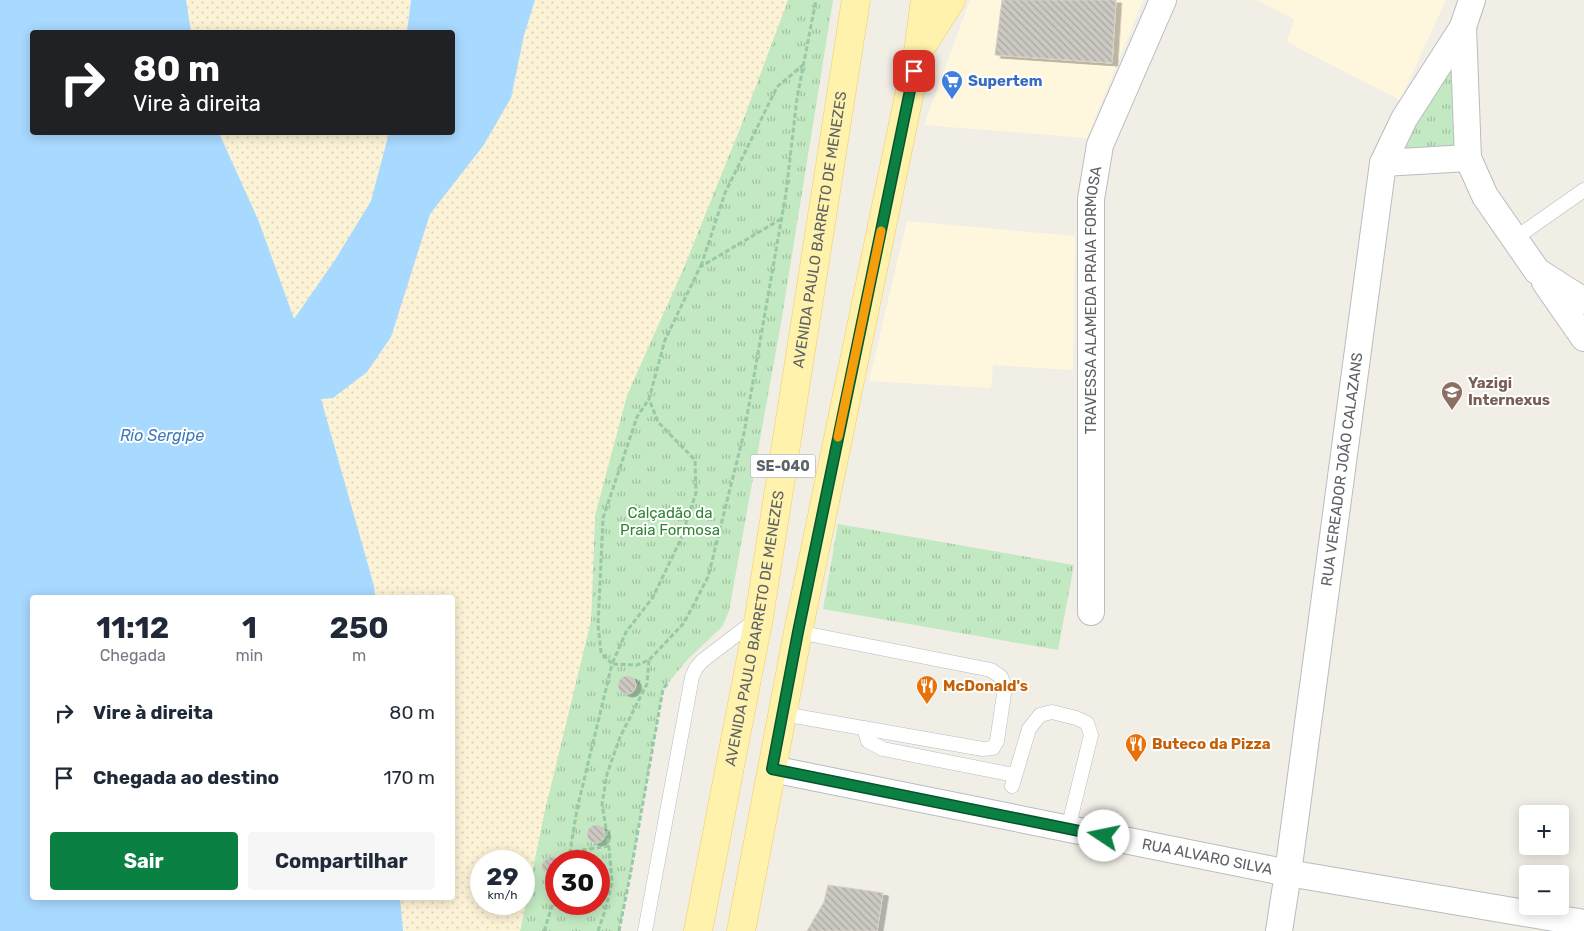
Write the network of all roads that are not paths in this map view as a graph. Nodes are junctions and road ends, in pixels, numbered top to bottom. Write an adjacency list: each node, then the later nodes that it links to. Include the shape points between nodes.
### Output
1 (856, 0): 16 (main road, AVENIDA PAULO BARRETO DE MENEZES / SE-040)
2 (926, 0): 7 (main road, SE-040)
3 (951, 0): 7 (main road)
4 (1163, 0): 15 (street, TRAVESSA ALAMEDA PRAIA FORMOSA, via 1100,145 1091,199)
5 (1472, 0): 6 (street, RUA VEREADOR JOÃO CALAZANS)
6 (1463, 27): 8 (street, RUA VEREADOR JOÃO CALAZANS); 9 (street, RUA VEREADOR JOÃO CALAZANS, via 1404,119)
7 (918, 52): 17 (main road, SE-040)
8 (1468, 158): 9 (street); 11 (street, RUA VEREADOR JOÃO CALAZANS, via 1485,196)
9 (1383, 163): 22 (street, RUA VEREADOR JOÃO CALAZANS)
10 (1584, 190): 11 (lane)
11 (1514, 239): 12 (street, RUA VEREADOR JOÃO CALAZANS)
12 (1537, 271): 13 (street, RUA VEREADOR JOÃO CALAZANS); 14 (street)
13 (1584, 301)
14 (1584, 338)
15 (1091, 612)
16 (759, 617): 24 (lane, via 702,661 692,677); 25 (main road, AVENIDA PAULO BARRETO DE MENEZES / SE-040)
17 (798, 632): 18 (main road, SE-040); 19 (lane, via 991,670 1001,677 1005,687 997,741 992,748)
18 (783, 714): 19 (lane); 20 (main road, SE-040)
19 (864, 728): 21 (lane, via 868,741 883,749 1013,781 1029,729 1040,715 1052,712 1076,718 1088,724 1090,734)
20 (772, 769): 21 (street, RUA ALVARO SILVA); 26 (main road, SE-040)
21 (1068, 829): 22 (street, RUA ALVARO SILVA)
22 (1288, 873): 23 (street, RUA ALVARO SILVA); 27 (street, RUA VEREADOR JOÃO CALAZANS)
23 (1584, 923)
24 (645, 931)
25 (698, 931)
26 (740, 931)
27 (1279, 931)

